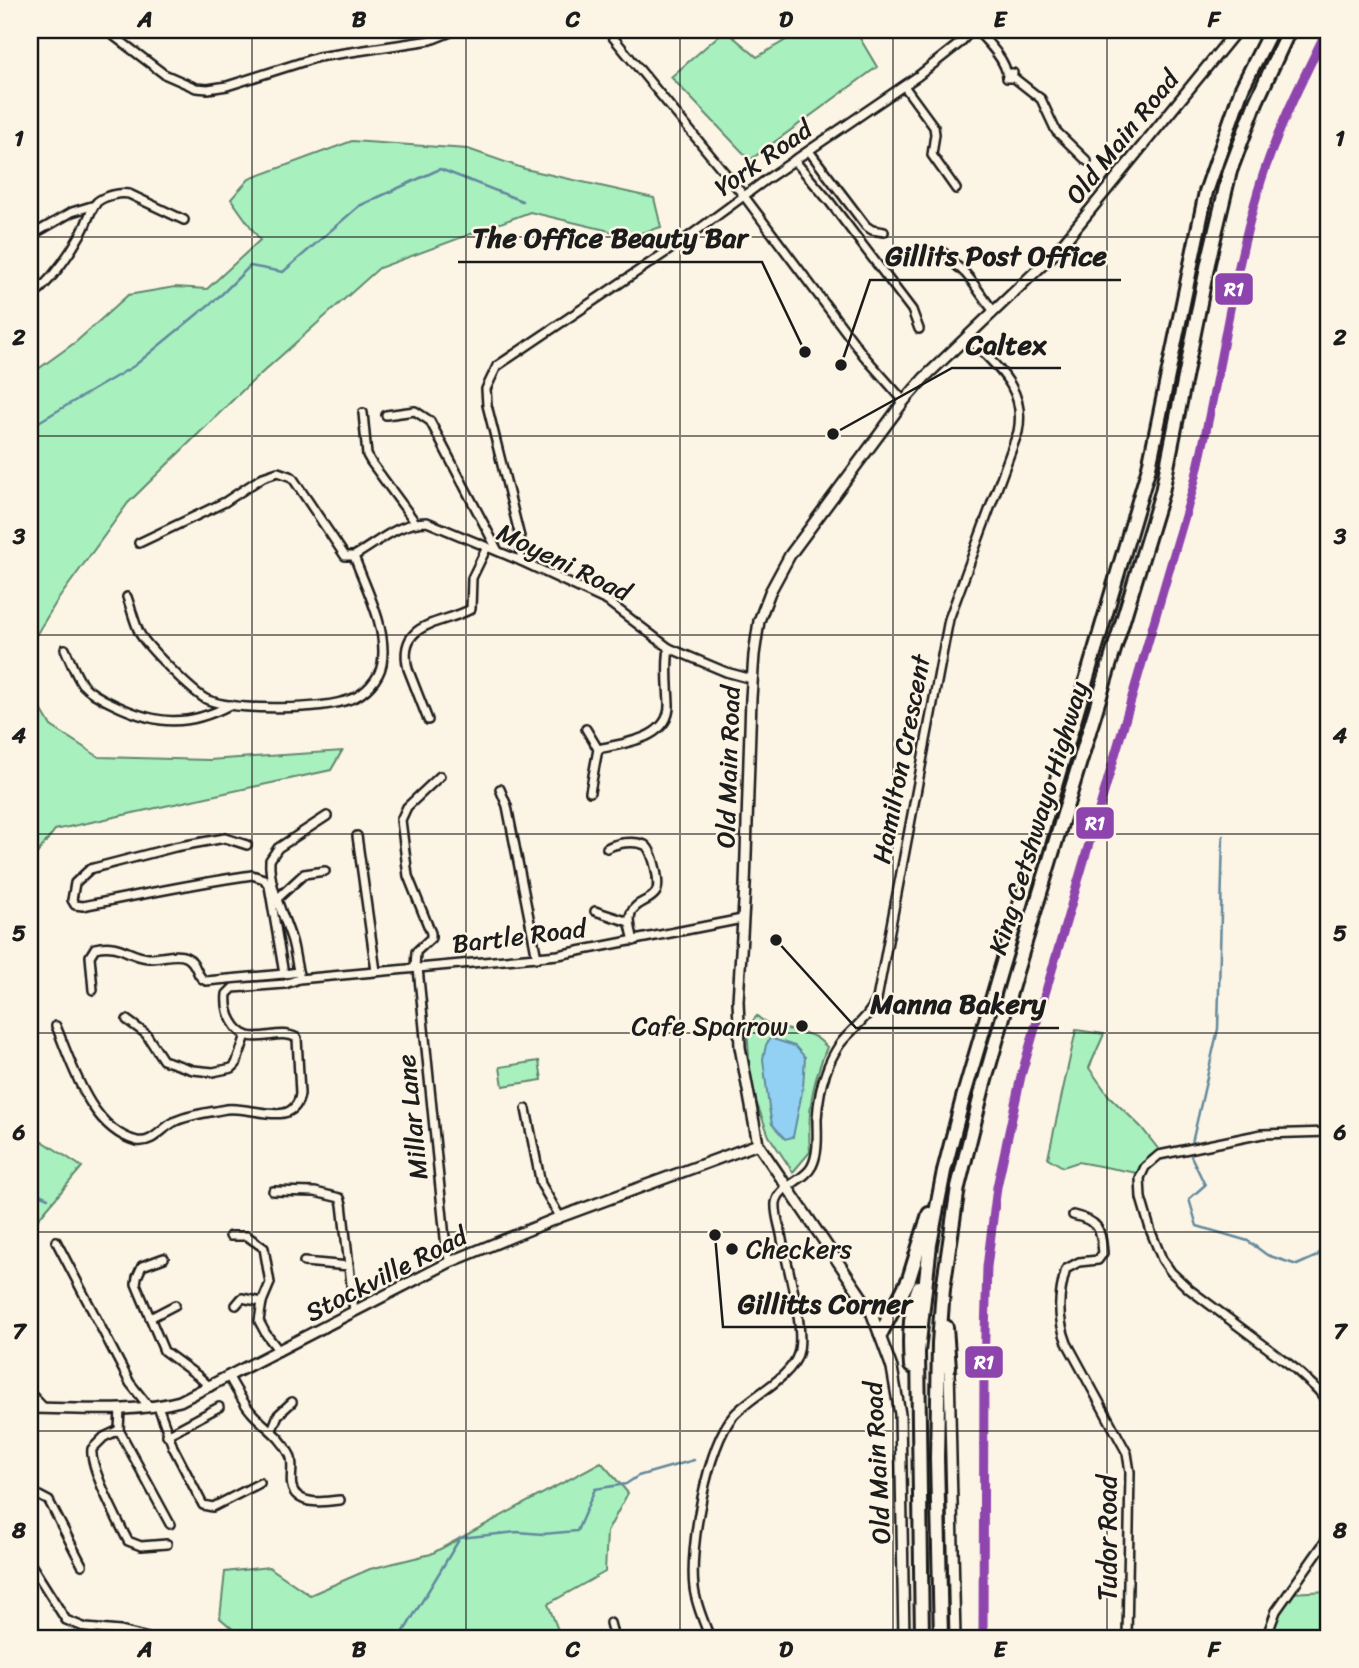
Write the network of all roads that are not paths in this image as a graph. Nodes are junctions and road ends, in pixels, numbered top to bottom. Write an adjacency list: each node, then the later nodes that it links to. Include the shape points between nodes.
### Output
1 (106, 30): 2 (street, via 164,74 208,89 318,57 431,40)
2 (456, 30)
3 (607, 30): 13 (street)
4 (974, 30): 8 (street, York Road); 11 (street, via 1010,75 1041,99 1056,131)
5 (1237, 30): 20 (street, Old Main Road, via 1056,251)
6 (1268, 30): 65 (highway, King Cetshwayo Highway, via 1229,121 1206,192 1149,467)
7 (1291, 30): 76 (highway, King Cetshwayo Highway, via 1252,113 1225,188 1162,492 983,1087 958,1187)
8 (904, 86): 9 (street, York Road); 12 (street, via 933,124 933,158)
9 (809, 151): 10 (street, York Road); 16 (street, via 866,226)
10 (794, 160): 13 (street, York Road); 21 (street, via 912,310)
11 (1087, 161)
12 (956, 188)
13 (744, 196): 23 (street, via 864,356); 31 (street, York Road, via 495,369 486,389 486,405 520,537)
14 (95, 205): 15 (street, via 129,194); 17 (street, via 72,212); 19 (street, via 79,236)
15 (184, 220)
16 (884, 232)
17 (30, 236)
18 (944, 253): 20 (street, via 967,274)
19 (30, 298)
20 (994, 311): 22 (street, Old Main Road)
21 (919, 329)
22 (967, 336): 23 (street, Old Main Road); 66 (street, Hamilton Crescent, via 1014,389 1020,425 949,619 877,999 832,1057 821,1088 812,1167)
23 (904, 401): 35 (street, Old Main Road, via 778,574 759,621)
24 (363, 413): 26 (street, via 371,462)
25 (386, 415): 29 (street, via 415,411 430,421)
26 (415, 522): 28 (street, Moyeni Road, via 427,522); 30 (street)
27 (139, 543): 30 (street, via 278,472 292,477 344,555)
28 (487, 547): 29 (street, Moyeni Road); 37 (street, via 472,578 471,608 421,627 407,646 406,662)
29 (498, 551): 31 (street, Moyeni Road)
30 (354, 556): 36 (street, via 382,640 382,665 373,682 345,701 266,708)
31 (521, 561): 33 (street, Moyeni Road, via 607,601)
32 (127, 597): 36 (street, via 146,643 198,694)
33 (669, 648): 35 (street, Moyeni Road); 39 (street, via 665,722 639,738)
34 (65, 649): 36 (street, via 84,686 150,719 201,719)
35 (752, 679): 50 (street, Old Main Road)
36 (232, 704)
37 (428, 720)
38 (586, 729): 39 (street)
39 (598, 749): 42 (street)
40 (440, 776): 54 (street, via 407,807 401,820 408,876 431,933 415,954)
41 (500, 789): 53 (street)
42 (590, 792)
43 (327, 816): 48 (street, via 274,852 270,865)
44 (357, 836): 55 (street)
45 (247, 845): 56 (street, via 225,838 90,869 75,883 72,900 83,906 194,883 260,877 269,886)
46 (607, 848): 51 (street, via 642,844 653,859 657,891 636,906)
47 (325, 871): 48 (street, via 304,874)
48 (278, 898): 57 (street)
49 (596, 911): 51 (street)
50 (742, 919): 52 (street, Bartle Road); 64 (street, Old Main Road, via 739,1028)
51 (629, 922): 52 (street)
52 (634, 941): 53 (street, Bartle Road)
53 (537, 958): 54 (street, Bartle Road)
54 (417, 968): 55 (street, Bartle Road); 74 (street, Millar Lane)
55 (376, 971): 57 (street, Bartle Road)
56 (284, 974): 57 (street); 58 (street, via 208,982 186,957 149,958 106,946 95,948 90,956)
57 (299, 975): 61 (street, via 292,983 228,992 230,1017)
58 (93, 990)
59 (127, 1020): 61 (street, via 146,1034 163,1060 193,1070 232,1068)
60 (56, 1026): 61 (street, via 101,1118 139,1141 178,1120 233,1108 282,1114 294,1110 300,1097 297,1038)
61 (246, 1035)
62 (526, 1109): 69 (street, via 541,1184)
63 (1329, 1132): 91 (street, via 1262,1134 1159,1155 1140,1178 1151,1232 1171,1272 1293,1367)
64 (758, 1144): 66 (street, Old Main Road); 69 (street, Stockville Road)
65 (944, 1171): 81 (highway, via 909,1279); 115 (highway, King Cetshwayo Highway, via 918,1352)
66 (787, 1188): 80 (street, Old Main Road); 113 (street, via 776,1206 799,1351 786,1372 728,1422 704,1488 693,1580)
67 (273, 1191): 75 (street, via 340,1198)
68 (1073, 1215): 118 (street, Tudor Road, via 1098,1226 1103,1252 1098,1260 1066,1269 1058,1310 1061,1327 1127,1453)
69 (560, 1217): 74 (street, Stockville Road)
70 (230, 1236): 77 (street, via 247,1236 264,1248 270,1283)
71 (55, 1241): 92 (street, via 130,1383)
72 (164, 1258): 83 (street, via 142,1266 137,1277)
73 (304, 1262): 75 (street)
74 (450, 1262): 82 (street, Stockville Road)
75 (349, 1266): 82 (street)
76 (943, 1289): 86 (highway); 116 (highway, King Cetshwayo Highway, via 937,1386)
77 (262, 1301): 78 (street, via 242,1298); 85 (street, via 260,1325)
78 (236, 1305)
79 (175, 1306): 83 (street)
80 (870, 1310): 81 (highway); 84 (street, Old Main Road)
81 (893, 1310): 84 (highway)
82 (354, 1312): 85 (street, Stockville Road)
83 (150, 1318): 88 (street, via 167,1354)
84 (881, 1333): 114 (street, Old Main Road, via 900,1414)
85 (279, 1351): 87 (street, Stockville Road)
86 (949, 1368): 117 (street)
87 (229, 1377): 88 (street, Stockville Road); 98 (street, via 250,1411)
88 (210, 1387): 92 (street, Stockville Road)
89 (30, 1393): 95 (street)
90 (292, 1402): 98 (street, via 278,1415)
91 (1329, 1404)
92 (153, 1407): 96 (street, Stockville Road); 99 (street)
93 (219, 1407): 99 (street)
94 (30, 1408): 95 (street, Stockville Road)
95 (44, 1408): 96 (street, Stockville Road)
96 (121, 1409): 97 (street)
97 (119, 1430): 103 (street); 105 (street, via 92,1449 98,1478 129,1542)
98 (272, 1430): 102 (street, via 291,1459 295,1494 308,1502)
99 (167, 1435): 100 (street, via 203,1505 213,1507)
100 (260, 1483)
101 (30, 1491): 107 (street, via 49,1501)
102 (340, 1500)
103 (170, 1524)
104 (1329, 1535): 119 (street, via 1276,1612)
105 (167, 1544)
106 (30, 1563): 111 (street, via 66,1620 86,1628)
107 (82, 1565)
108 (610, 1623): 112 (street)
109 (30, 1625): 110 (street)
110 (42, 1638)
111 (148, 1638)
112 (614, 1638)
113 (710, 1638)
114 (904, 1638)
115 (922, 1638)
116 (941, 1638)
117 (955, 1638)
118 (1127, 1638)
119 (1266, 1638)

